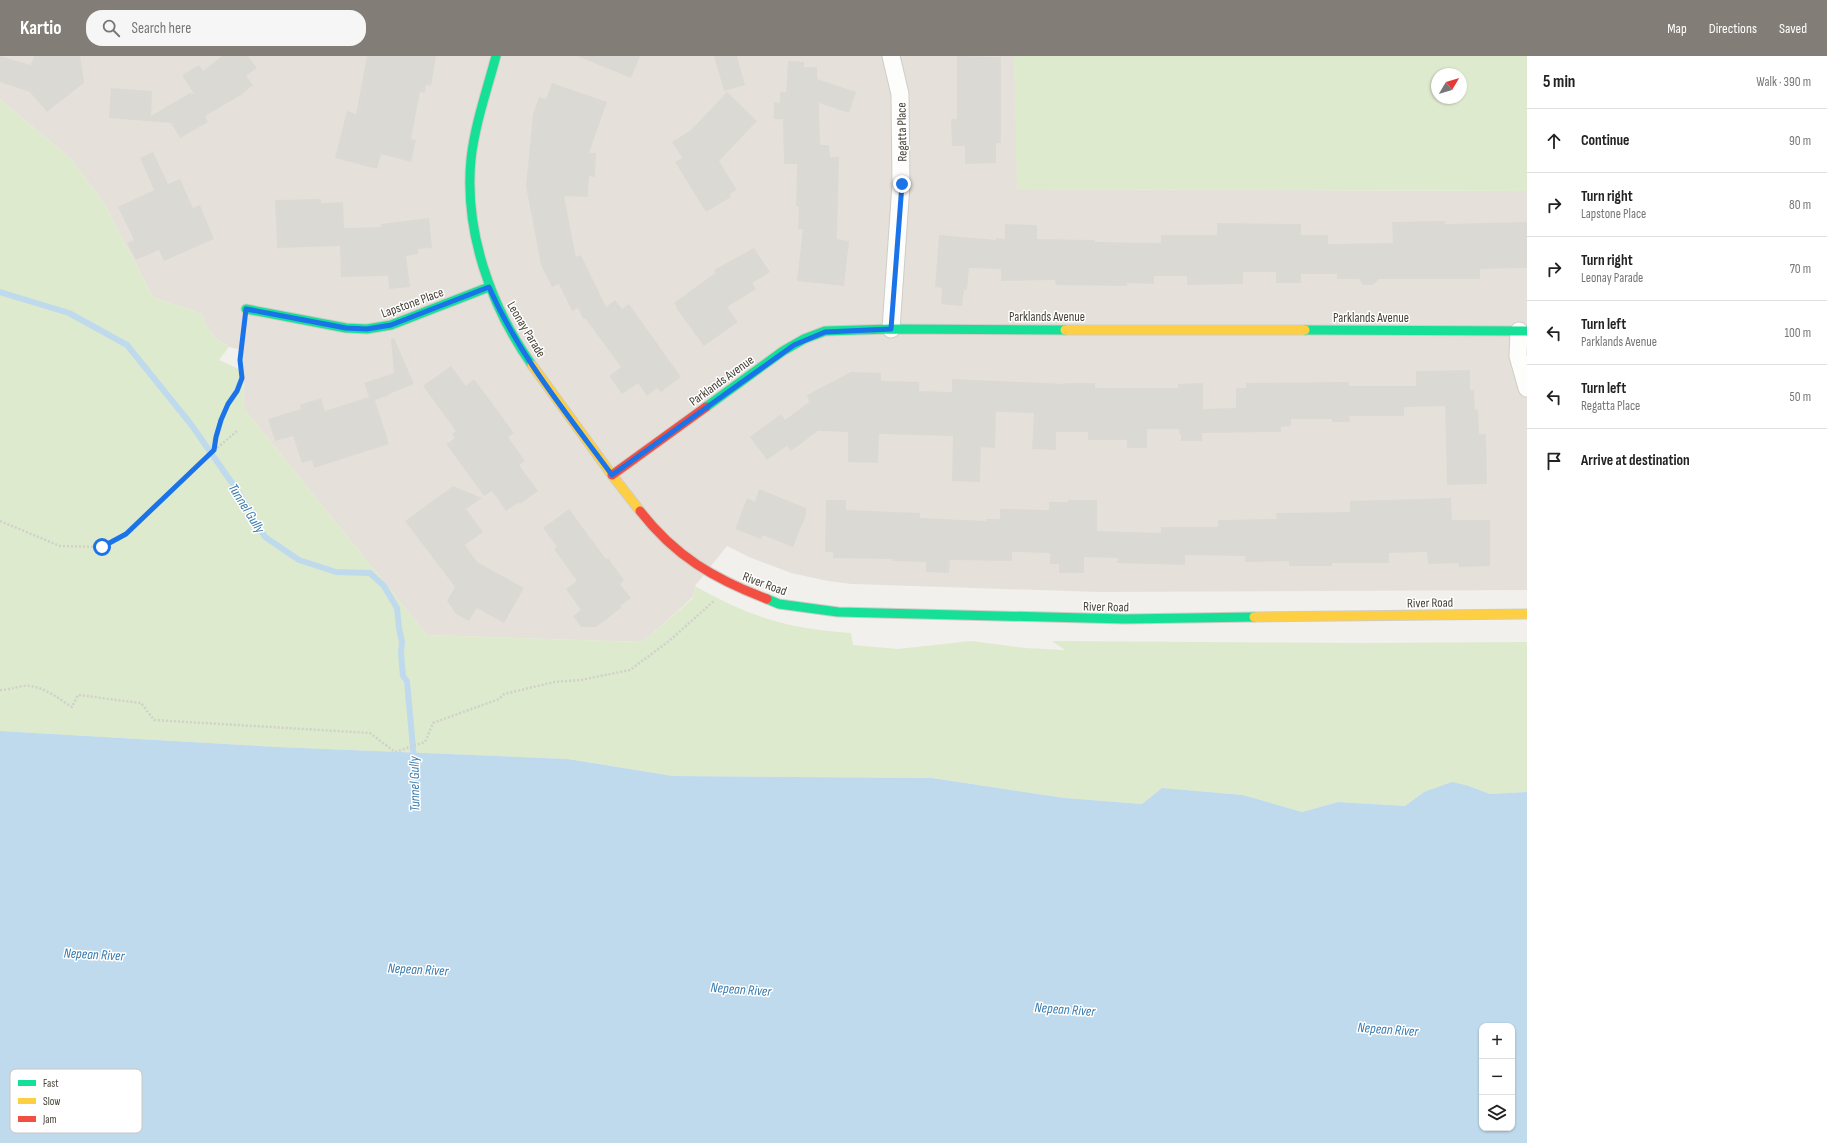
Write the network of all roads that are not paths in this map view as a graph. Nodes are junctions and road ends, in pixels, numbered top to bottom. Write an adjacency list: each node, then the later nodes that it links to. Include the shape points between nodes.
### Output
1 (496, 56): 3 (street, Leonay Parade, via 477,125 470,194 481,262)
2 (891, 56): 5 (street, Regatta Place, via 900,94 902,184)
3 (489, 287): 4 (street, Lapstone Place, via 391,325 367,329 346,328); 8 (street, Leonay Parade, via 518,343)
4 (246, 309)
5 (891, 329): 6 (street, Parklands Avenue); 8 (street, Parklands Avenue, via 829,331 794,345)
6 (1523, 331): 7 (street, via 1518,356)
7 (1527, 388)
8 (612, 475): 9 (street, Leonay Parade, via 652,526 670,545)
9 (696, 564): 10 (street, River Road, via 764,599 779,604 838,612 1125,620)
10 (1527, 614)

